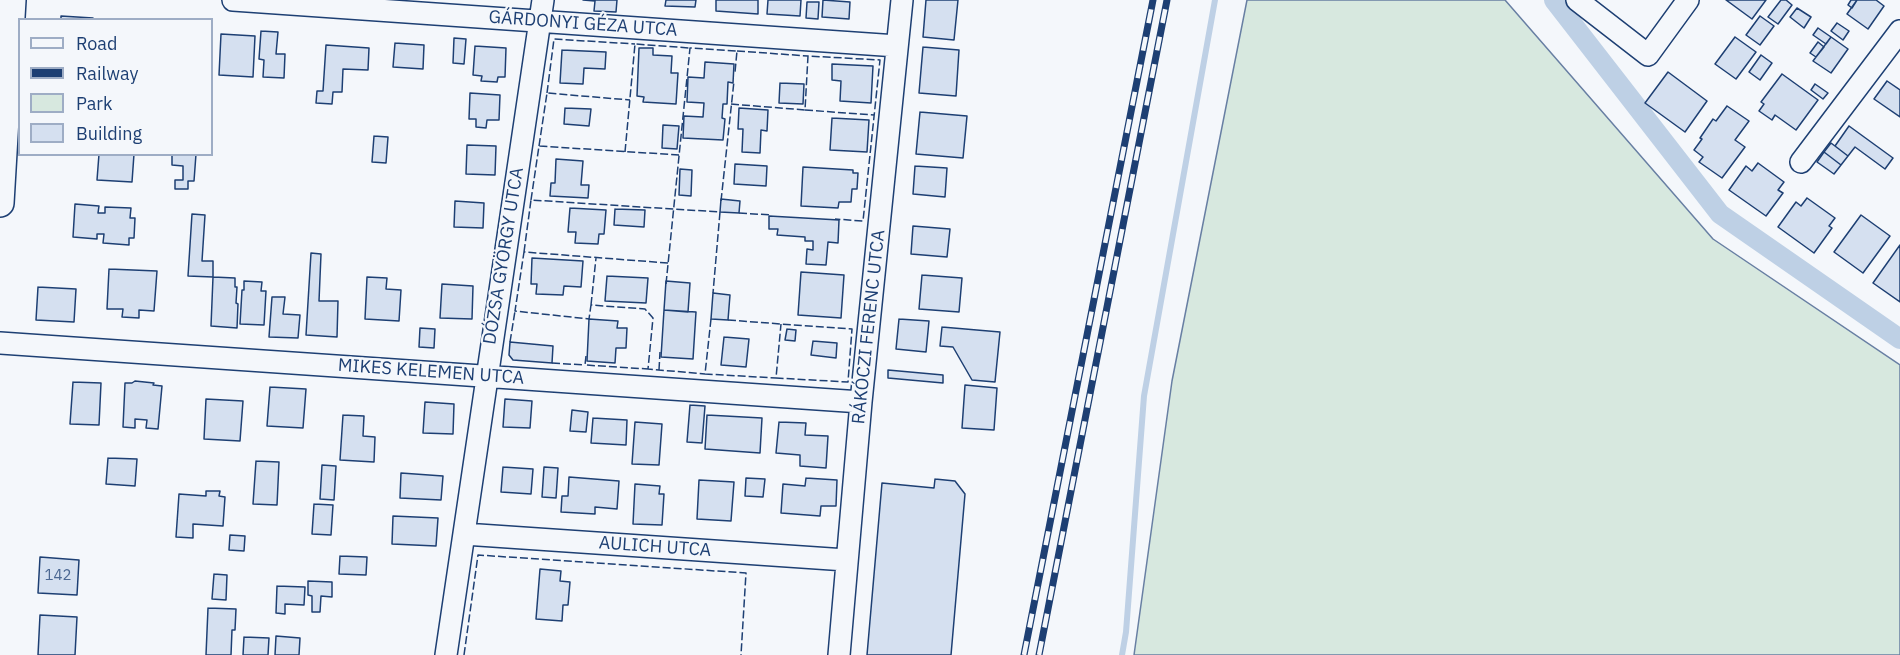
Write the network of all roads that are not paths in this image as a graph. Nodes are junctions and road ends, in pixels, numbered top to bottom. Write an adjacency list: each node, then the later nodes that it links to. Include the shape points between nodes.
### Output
1 (12, 0): 11 (main road)
2 (233, 0): 7 (street, GÁRDONYI GÉZA UTCA)
3 (543, 0): 7 (street, DÓZSA GYÖRGY UTCA)
4 (902, 0): 9 (street, RÁKÓCZI FERENC UTCA)
5 (1577, 0): 6 (street, via 1648,55)
6 (1688, 0)
7 (539, 21): 9 (street, GÁRDONYI GÉZA UTCA); 13 (street, DÓZSA GYÖRGY UTCA)
8 (1900, 31): 10 (street)
9 (897, 46): 14 (street, RÁKÓCZI FERENC UTCA)
10 (1801, 162)
11 (0, 203)
12 (0, 343): 13 (street, MIKES KELEMEN UTCA)
13 (486, 375): 14 (street, MIKES KELEMEN UTCA); 15 (street, DÓZSA GYÖRGY UTCA)
14 (861, 402): 16 (street, RÁKÓCZI FERENC UTCA)
15 (464, 534): 16 (street, AULICH UTCA); 17 (street, DÓZSA GYÖRGY UTCA)
16 (846, 560): 18 (street, RÁKÓCZI FERENC UTCA)
17 (446, 655)
18 (839, 655)

